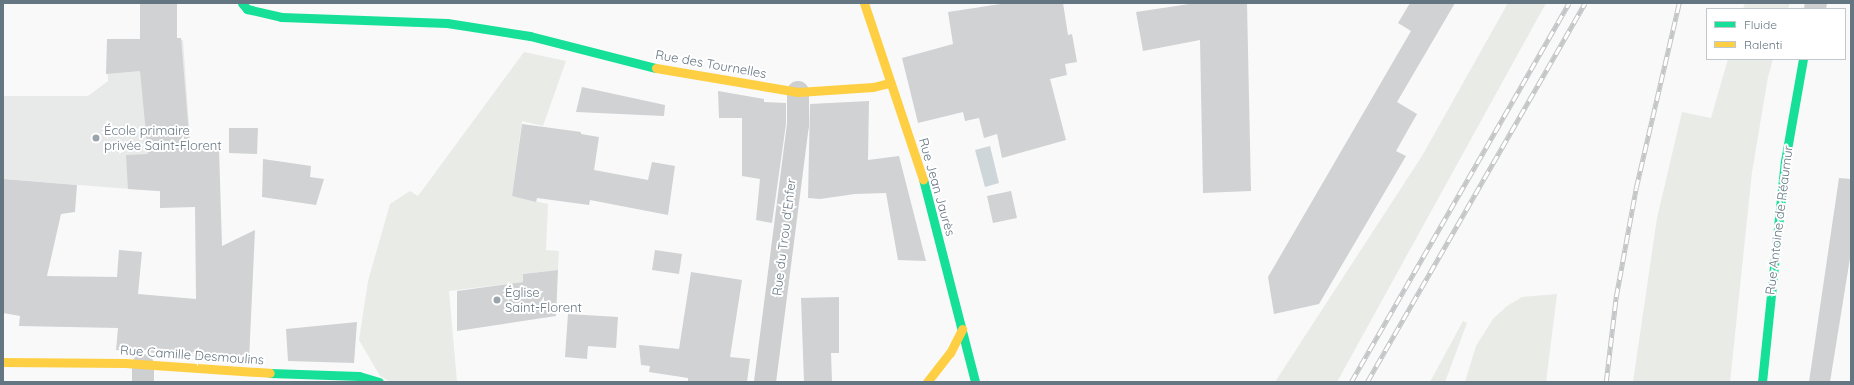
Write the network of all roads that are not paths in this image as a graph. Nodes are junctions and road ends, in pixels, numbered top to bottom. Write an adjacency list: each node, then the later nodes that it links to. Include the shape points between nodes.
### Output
1 (242, 3): 5 (street, Rue des Tournelles, via 247,9 281,17 447,23 530,36 660,69)
2 (864, 3): 4 (street, Rue Jean Jaurès)
3 (1803, 60): 13 (street, Rue Antoine de Réaumur, via 1785,161)
4 (890, 83): 5 (street, Rue des Tournelles, via 873,87); 6 (street, Rue Jean Jaurès, via 921,171)
5 (798, 92): 10 (street, Rue du Trou d'Enfer, via 798,125)
6 (962, 329): 11 (street, via 950,353); 12 (street, Rue Jean Jaurès)
7 (3, 362): 8 (street, Rue Camille Desmoulins)
8 (143, 373): 9 (street, Rue Camille Desmoulins, via 231,372 359,376)
9 (379, 382)
10 (765, 382)
11 (927, 382)
12 (975, 382)
13 (1762, 382)

